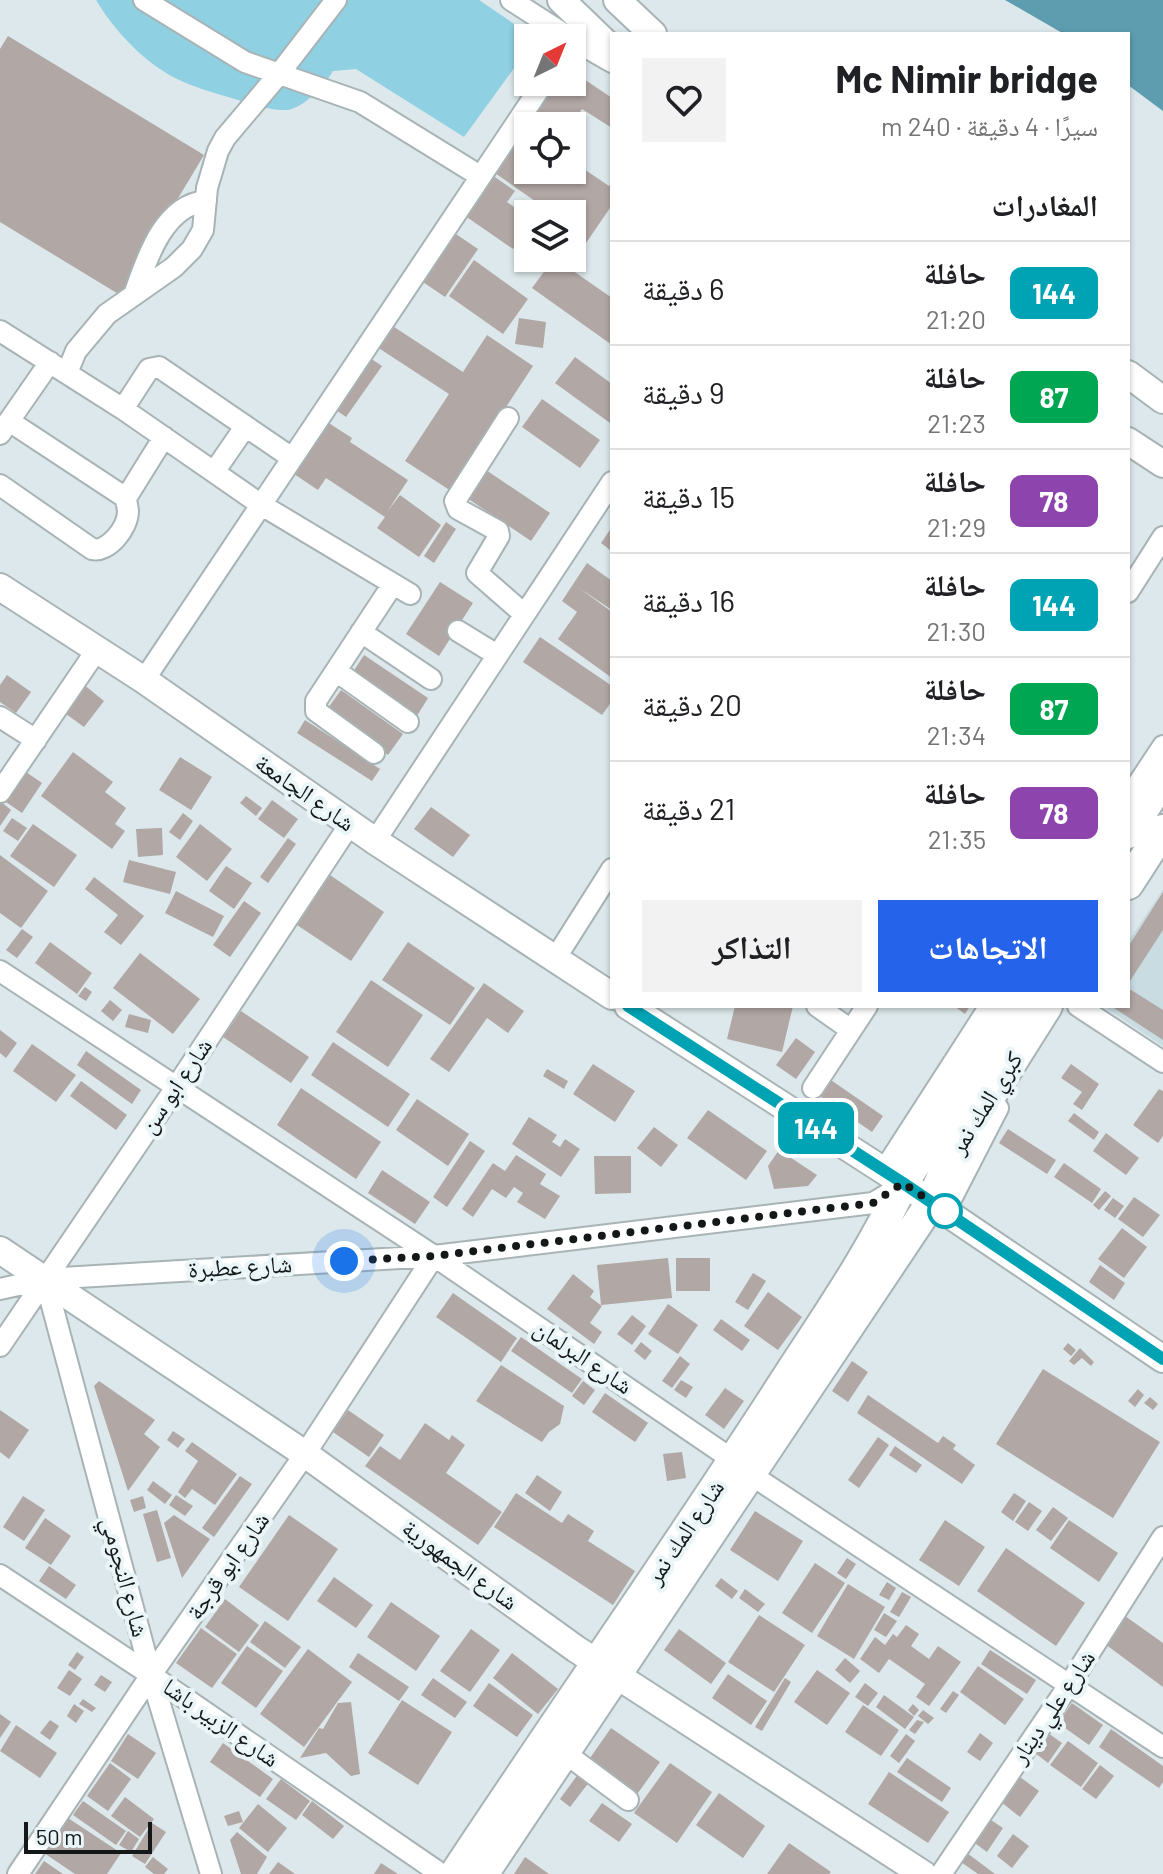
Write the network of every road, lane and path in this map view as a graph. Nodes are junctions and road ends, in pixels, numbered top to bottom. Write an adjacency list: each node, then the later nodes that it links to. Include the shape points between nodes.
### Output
1 (144, 0): 14 (street, via 215,46)
2 (336, 0): 14 (street)
3 (511, 0): 6 (street)
4 (561, 0): 7 (main road)
5 (619, 2): 8 (main road); 9 (main road)
6 (553, 24)
7 (570, 24)
8 (586, 27)
9 (651, 32)
10 (586, 40): 12 (main road)
11 (586, 48): 13 (street)
12 (610, 48)
13 (610, 61)
14 (279, 74): 16 (street, via 360,102); 17 (street, via 225,138)
15 (534, 96): 16 (street)
16 (480, 176): 29 (street)
17 (206, 201): 18 (street, via 175,216 153,246); 18 (street, via 203,230 192,249)
18 (135, 292): 20 (street)
19 (0, 331): 20 (street)
20 (58, 367): 23 (street); 26 (street)
21 (1130, 375): 22 (main road)
22 (1163, 400)
23 (123, 409): 25 (street, via 149,369 159,367); 27 (street)
24 (508, 418): 39 (street, via 455,501 458,509 498,531 477,573)
25 (245, 427): 29 (street); 31 (street)
26 (4, 428): 34 (street)
27 (164, 437): 31 (street); 34 (street)
28 (1130, 442): 30 (main road)
29 (292, 458): 35 (street)
30 (1163, 464)
31 (214, 472): 35 (street)
32 (0, 485): 34 (street, via 100,551 125,523)
33 (610, 485): 39 (street)
34 (126, 498)
35 (260, 504): 41 (street, via 402,589); 46 (street)
36 (1163, 537): 38 (street)
37 (0, 587): 42 (main road, شارع الجامعة)
38 (1130, 589)
39 (524, 614): 43 (street)
40 (458, 631): 43 (street)
41 (361, 632): 44 (street); 45 (street)
42 (96, 651): 46 (main road, شارع الجامعة); 49 (street)
43 (497, 655): 58 (street)
44 (336, 671): 48 (street); 51 (street, via 316,701 316,711)
45 (431, 679)
46 (144, 680): 55 (main road, شارع الجامعة)
47 (0, 717): 49 (street)
48 (408, 722)
49 (36, 740): 53 (street)
50 (1163, 746): 54 (street)
51 (374, 753)
52 (1163, 779): 56 (highway)
53 (0, 792)
54 (1130, 796)
55 (350, 824): 58 (main road, شارع الجامعة); 76 (street, شارع ابو سن)
56 (1130, 830)
57 (1163, 830): 61 (highway)
58 (375, 841): 63 (main road, شارع الجامعة)
59 (1163, 851): 62 (street)
60 (610, 872): 63 (street)
61 (1130, 881)
62 (1130, 900)
63 (555, 959): 65 (main road, شارع الجامعة)
64 (0, 971): 76 (street, شارع البرلمان)
65 (610, 995)
66 (631, 1008): 78 (main road)
67 (820, 1008): 74 (street)
68 (866, 1008): 74 (street)
69 (989, 1008): 78 (street)
70 (1015, 1008): 78 (highway, كبري المك نمر)
71 (1046, 1008): 79 (highway, كبري المك نمر, via 948,1163)
72 (1058, 1008): 79 (street)
73 (1081, 1008): 75 (street)
74 (851, 1030): 77 (street)
75 (1163, 1062)
76 (177, 1086): 81 (street, شارع البرلمان); 82 (street, شارع ابو سن)
77 (813, 1088)
78 (893, 1178): 79 (main road); 81 (street, شارع عطبرة, via 873,1203); 87 (highway, شارع المك نمر, via 889,1214)
79 (938, 1207): 85 (main road); 87 (highway, شارع المك نمر)
80 (0, 1250): 82 (main road, شارع الجمهورية)
81 (434, 1256): 82 (street, شارع عطبرة); 86 (street, شارع ابو قرجة); 87 (street, شارع البرلمان)
82 (45, 1279): 83 (street, شارع عطبرة); 84 (street, شارع ابو سن); 86 (main road, شارع الجمهورية); 91 (street, شارع النجومي)
83 (0, 1289)
84 (0, 1346)
85 (1163, 1359)
86 (305, 1454): 90 (main road, شارع الجمهورية); 91 (street, شارع ابو قرجة)
87 (742, 1467): 90 (highway, شارع المك نمر); 92 (street, شارع البرلمان)
88 (1163, 1537): 92 (street, شارع علي دينار)
89 (0, 1575): 91 (street, شارع الزبير باشا)
90 (607, 1668): 94 (highway, شارع المك نمر); 99 (highway, شارع المك نمر); 101 (main road, شارع الجمهورية)
91 (151, 1675): 96 (street, شارع ابو قرجة); 97 (street, شارع النجومي); 98 (street, شارع الزبير باشا)
92 (1069, 1685): 93 (street, شارع البرلمان); 102 (street, شارع علي دينار)
93 (1163, 1747)
94 (565, 1753): 95 (street); 100 (highway, شارع المك نمر)
95 (628, 1800)
96 (18, 1874)
97 (211, 1874)
98 (441, 1874)
99 (455, 1874)
100 (483, 1874)
101 (923, 1874)
102 (941, 1874)

